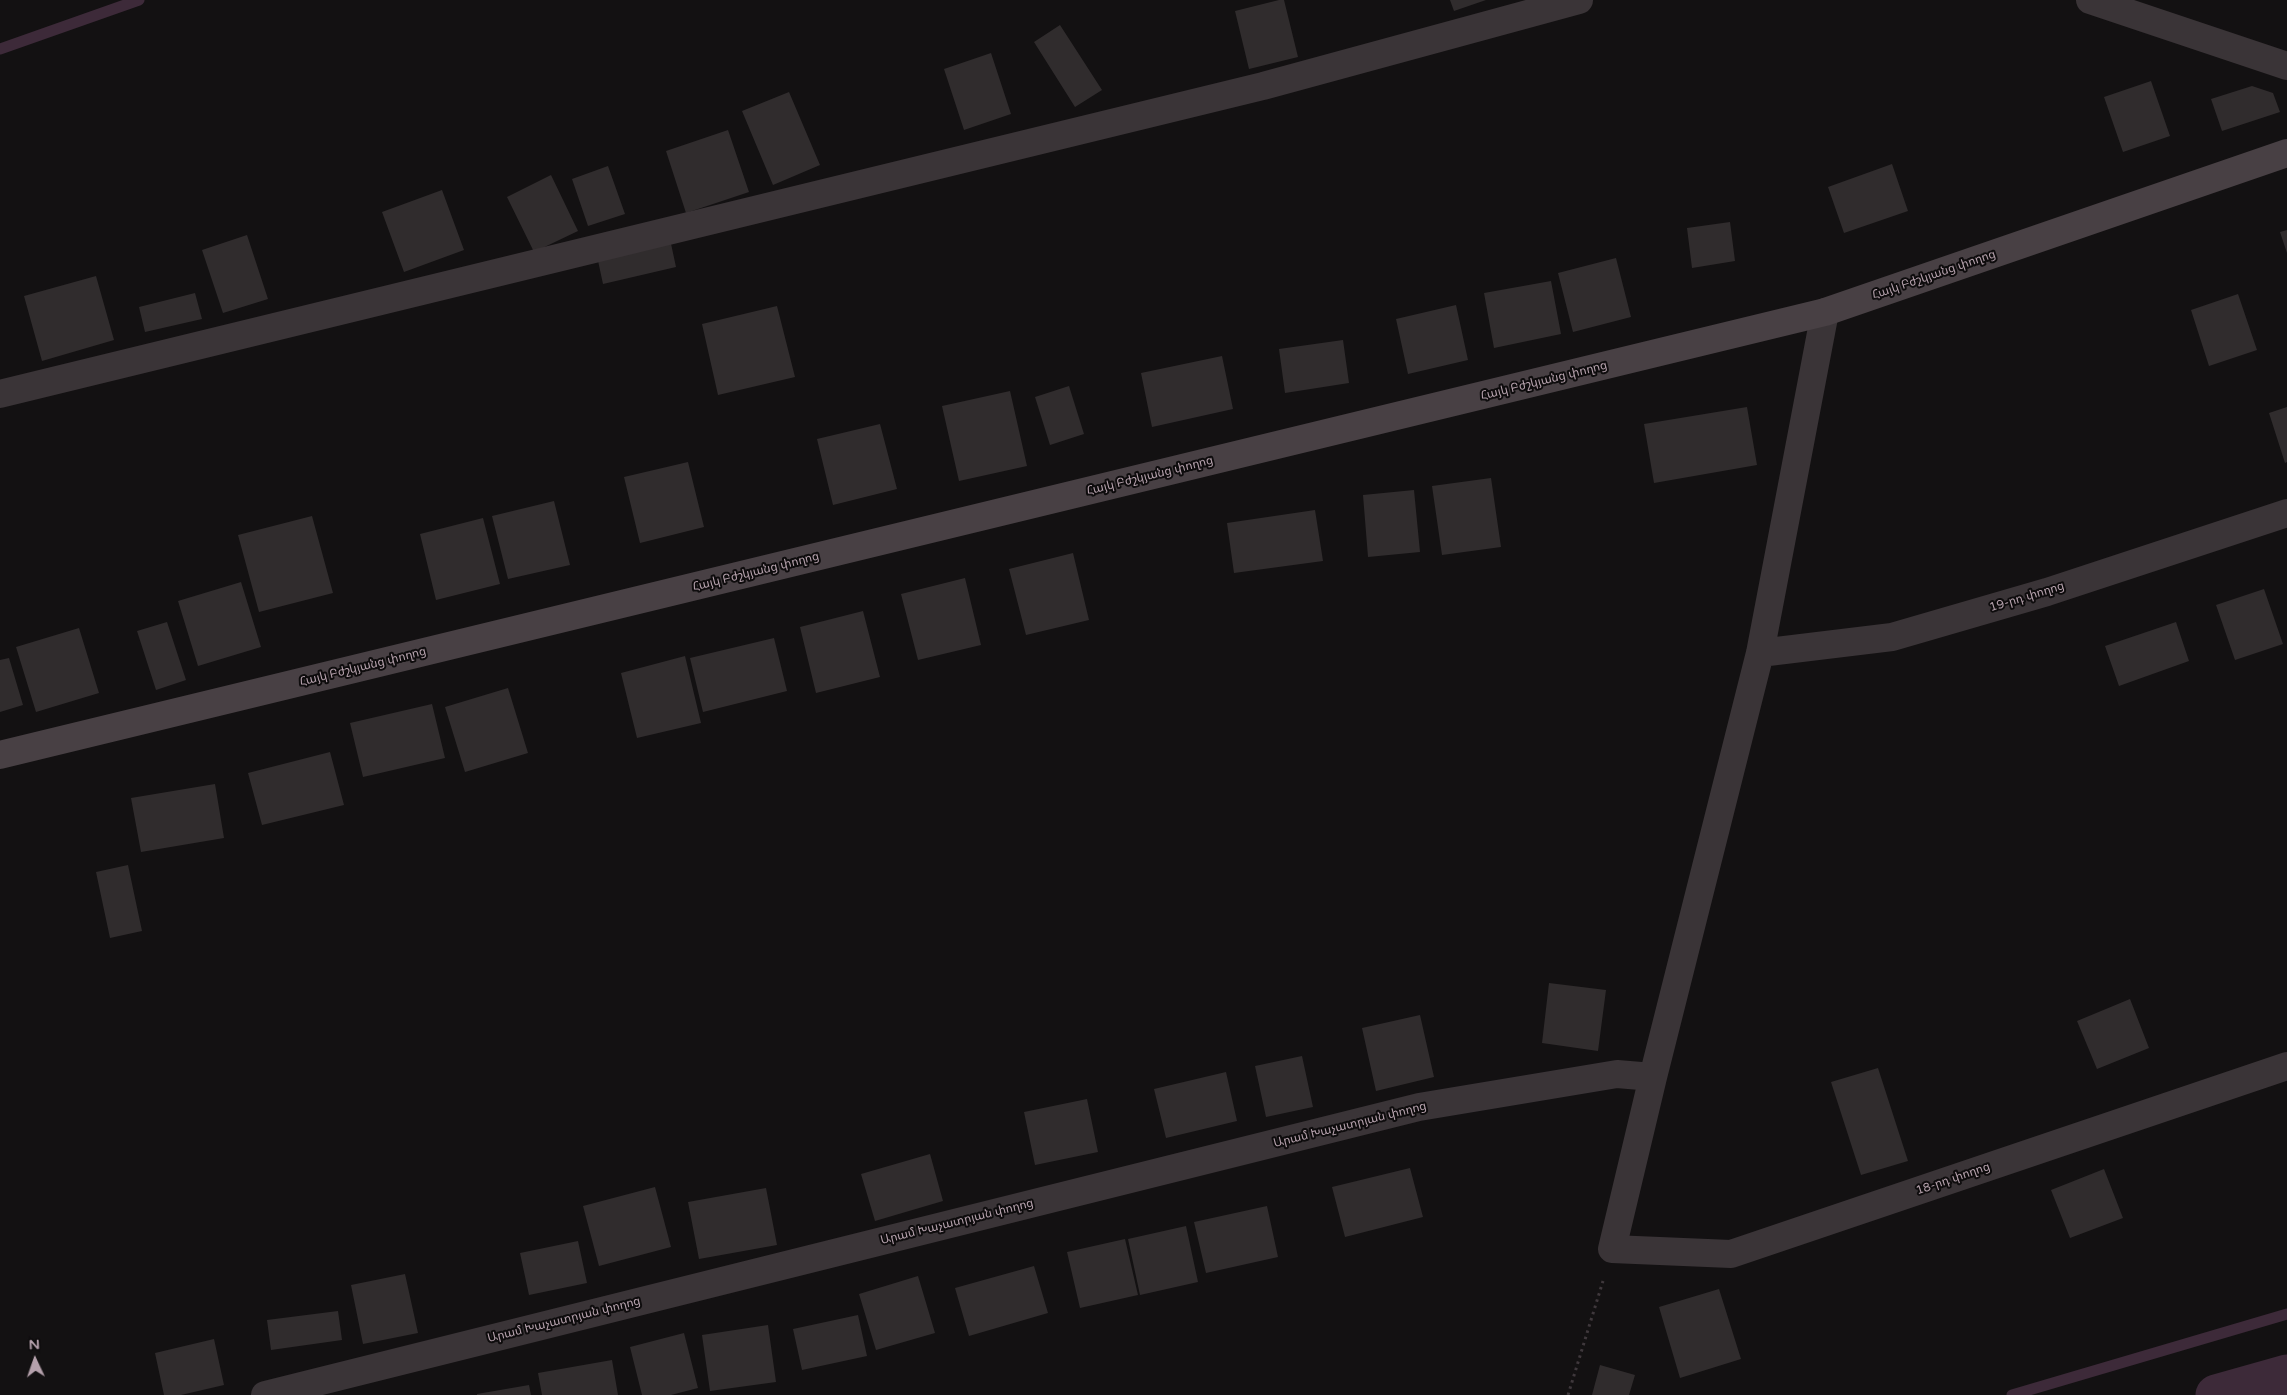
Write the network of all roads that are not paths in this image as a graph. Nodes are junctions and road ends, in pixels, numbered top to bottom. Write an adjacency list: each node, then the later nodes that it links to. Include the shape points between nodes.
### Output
1 (1579, 0): 6 (street, via 1263,86)
2 (2090, 0): 3 (street)
3 (2287, 66)
4 (2287, 152): 5 (main road, Հայկ Բժշկյանց փողոց)
5 (1826, 312): 8 (street); 9 (main road, Հայկ Բժշկյանց փողոց)
6 (0, 394)
7 (2287, 513): 8 (street, 19-րդ փողոց, via 2046,592 1892,638)
8 (1760, 653): 11 (street)
9 (0, 756)
10 (2287, 1066): 11 (street, 18-րդ փողոց, via 1731,1254 1612,1249)
11 (1653, 1077): 12 (street, Արամ Խաչատրյան փողոց, via 1618,1074 1419,1107)
12 (265, 1395)

